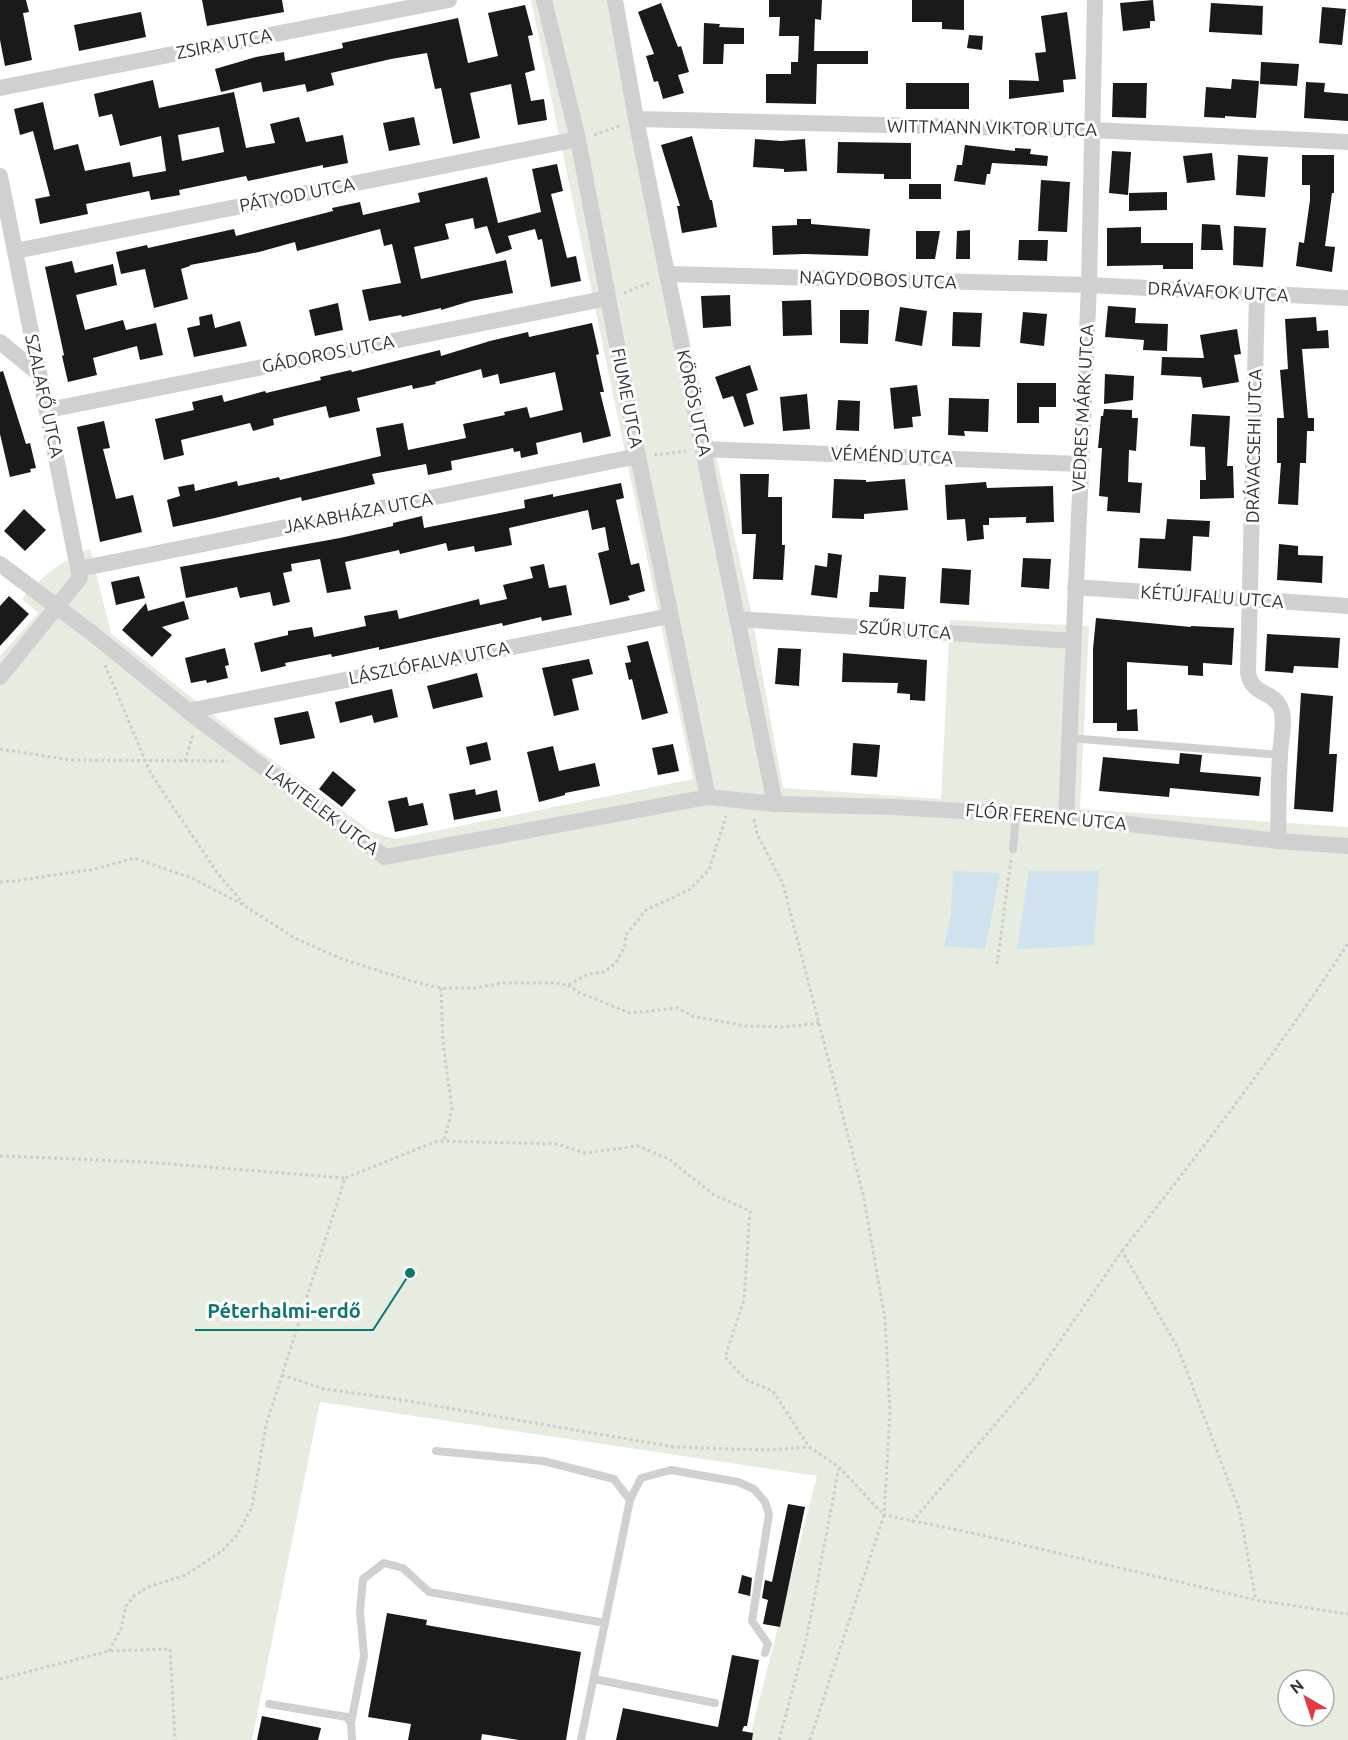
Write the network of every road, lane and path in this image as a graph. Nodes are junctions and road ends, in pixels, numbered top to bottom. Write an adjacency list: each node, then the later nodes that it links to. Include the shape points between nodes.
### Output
1 (449, 0): 5 (street, ZSIRA UTCA)
2 (544, 0): 8 (street, FIUME UTCA)
3 (615, 0): 6 (street, KÖRÖS UTCA)
4 (1095, 0): 7 (street, VEDRES MÁRK UTCA)
5 (0, 88)
6 (636, 119): 7 (street, WITTMANN VIKTOR UTCA); 8 (path); 12 (street, KÖRÖS UTCA)
7 (1092, 130): 9 (street, WITTMANN VIKTOR UTCA); 13 (street, VEDRES MÁRK UTCA)
8 (578, 139): 11 (street, PÁTYOD UTCA); 15 (street, FIUME UTCA)
9 (1348, 142)
10 (0, 176): 11 (street, SZALAFŐ UTCA)
11 (15, 251): 18 (street, SZALAFŐ UTCA)
12 (667, 274): 13 (street, NAGYDOBOS UTCA); 15 (path); 20 (street, KÖRÖS UTCA)
13 (1089, 285): 14 (street, DRÁVAFOK UTCA); 22 (street, VEDRES MÁRK UTCA)
14 (1257, 294): 16 (street, DRÁVAFOK UTCA); 26 (street, DRÁVACSEHI UTCA)
15 (608, 298): 19 (street, GÁDOROS UTCA); 21 (street, FIUME UTCA)
16 (1348, 298)
17 (0, 342): 18 (street)
18 (38, 373): 19 (street, SZALAFŐ UTCA)
19 (48, 410): 24 (street, SZALAFŐ UTCA)
20 (703, 448): 21 (path); 22 (street, VÉMÉND UTCA); 30 (street, KÖRÖS UTCA)
21 (638, 456): 24 (street, JAKABHÁZA UTCA); 29 (street, FIUME UTCA)
22 (1081, 464): 25 (street, VEDRES MÁRK UTCA)
23 (0, 564): 28 (street, LAKITELEK UTCA)
24 (79, 569): 28 (street, via 80,578)
25 (1075, 587): 26 (street, KÉTÚJFALU UTCA); 31 (street, VEDRES MÁRK UTCA)
26 (1251, 599): 27 (street, KÉTÚJFALU UTCA); 37 (street, DRÁVACSEHI UTCA, via 1249,679 1280,707)
27 (1348, 606)
28 (58, 608): 33 (street); 34 (street, LAKITELEK UTCA)
29 (670, 616): 34 (street, LÁSZLÓFALVA UTCA); 41 (street, FIUME UTCA)
30 (737, 619): 31 (street, SZŰR UTCA); 43 (street, KÖRÖS UTCA)
31 (1073, 641): 35 (street, VEDRES MÁRK UTCA)
32 (104, 661): 38 (path)
33 (0, 677)
34 (193, 715): 39 (path); 40 (street, LAKITELEK UTCA)
35 (1069, 738): 37 (lane); 45 (street, VEDRES MÁRK UTCA)
36 (0, 749): 38 (path, via 70,760)
37 (1280, 755): 47 (street, DRÁVACSEHI UTCA)
38 (144, 761): 39 (path); 51 (path, via 218,874)
39 (185, 761): 40 (path)
40 (258, 762): 41 (street, LAKITELEK UTCA, via 385,857)
41 (708, 796): 42 (street, LAKITELEK UTCA)
42 (736, 801): 43 (street, FLÓR FERENC UTCA); 54 (path, via 710,870 689,890 646,910 626,935 616,963 604,972 588,974)
43 (775, 804): 44 (street, FLÓR FERENC UTCA)
44 (1016, 814): 45 (street, FLÓR FERENC UTCA); 49 (lane)
45 (1066, 817): 47 (street, FLÓR FERENC UTCA)
46 (757, 834): 56 (path, via 783,884)
47 (1278, 841): 48 (street, FLÓR FERENC UTCA)
48 (1348, 846)
49 (1013, 849): 53 (path)
50 (0, 882): 51 (path, via 95,869 134,858 194,879)
51 (245, 906): 55 (path, via 293,937 339,958)
52 (1348, 943): 60 (path, via 1308,1004)
53 (997, 964)
54 (568, 985): 55 (path, via 501,983); 56 (path, via 630,1012 678,1008 692,1016 746,1026)
55 (441, 988): 57 (path, via 452,1110)
56 (820, 1023): 66 (path, via 863,1194 885,1319 890,1413)
57 (444, 1141): 59 (path); 62 (path, via 556,1144 585,1153 638,1146 669,1159 714,1196 750,1211 744,1300 726,1357 745,1379 773,1391)
58 (0, 1156): 59 (path, via 145,1162)
59 (345, 1178): 61 (path)
60 (1122, 1251): 67 (path, via 1033,1380); 68 (path, via 1178,1348 1239,1509)
61 (282, 1375): 62 (path, via 324,1389 674,1447); 71 (path, via 266,1425 252,1507 237,1535 222,1551 186,1575 135,1595 126,1606 121,1629)
62 (809, 1447): 64 (path)
63 (436, 1451): 65 (lane, via 543,1461 614,1479)
64 (838, 1467): 66 (path); 81 (path, via 807,1636)
65 (630, 1500): 70 (lane); 72 (lane, via 641,1478 671,1470 738,1482 754,1489 770,1514 752,1621 768,1644)
66 (884, 1515): 67 (path); 82 (path)
67 (912, 1522): 68 (path)
68 (1256, 1600): 69 (path)
69 (1348, 1614)
70 (605, 1623): 74 (lane); 77 (lane, via 429,1592 403,1568 384,1563 363,1579 360,1611 364,1656)
71 (109, 1651): 73 (path); 78 (path, via 170,1649)
72 (765, 1653)
73 (0, 1679)
74 (594, 1679): 75 (lane); 80 (lane)
75 (715, 1703)
76 (269, 1704): 77 (lane, via 347,1717)
77 (351, 1723): 79 (lane)
78 (175, 1740)
79 (352, 1740)
80 (581, 1740)
81 (779, 1740)
82 (810, 1740)

